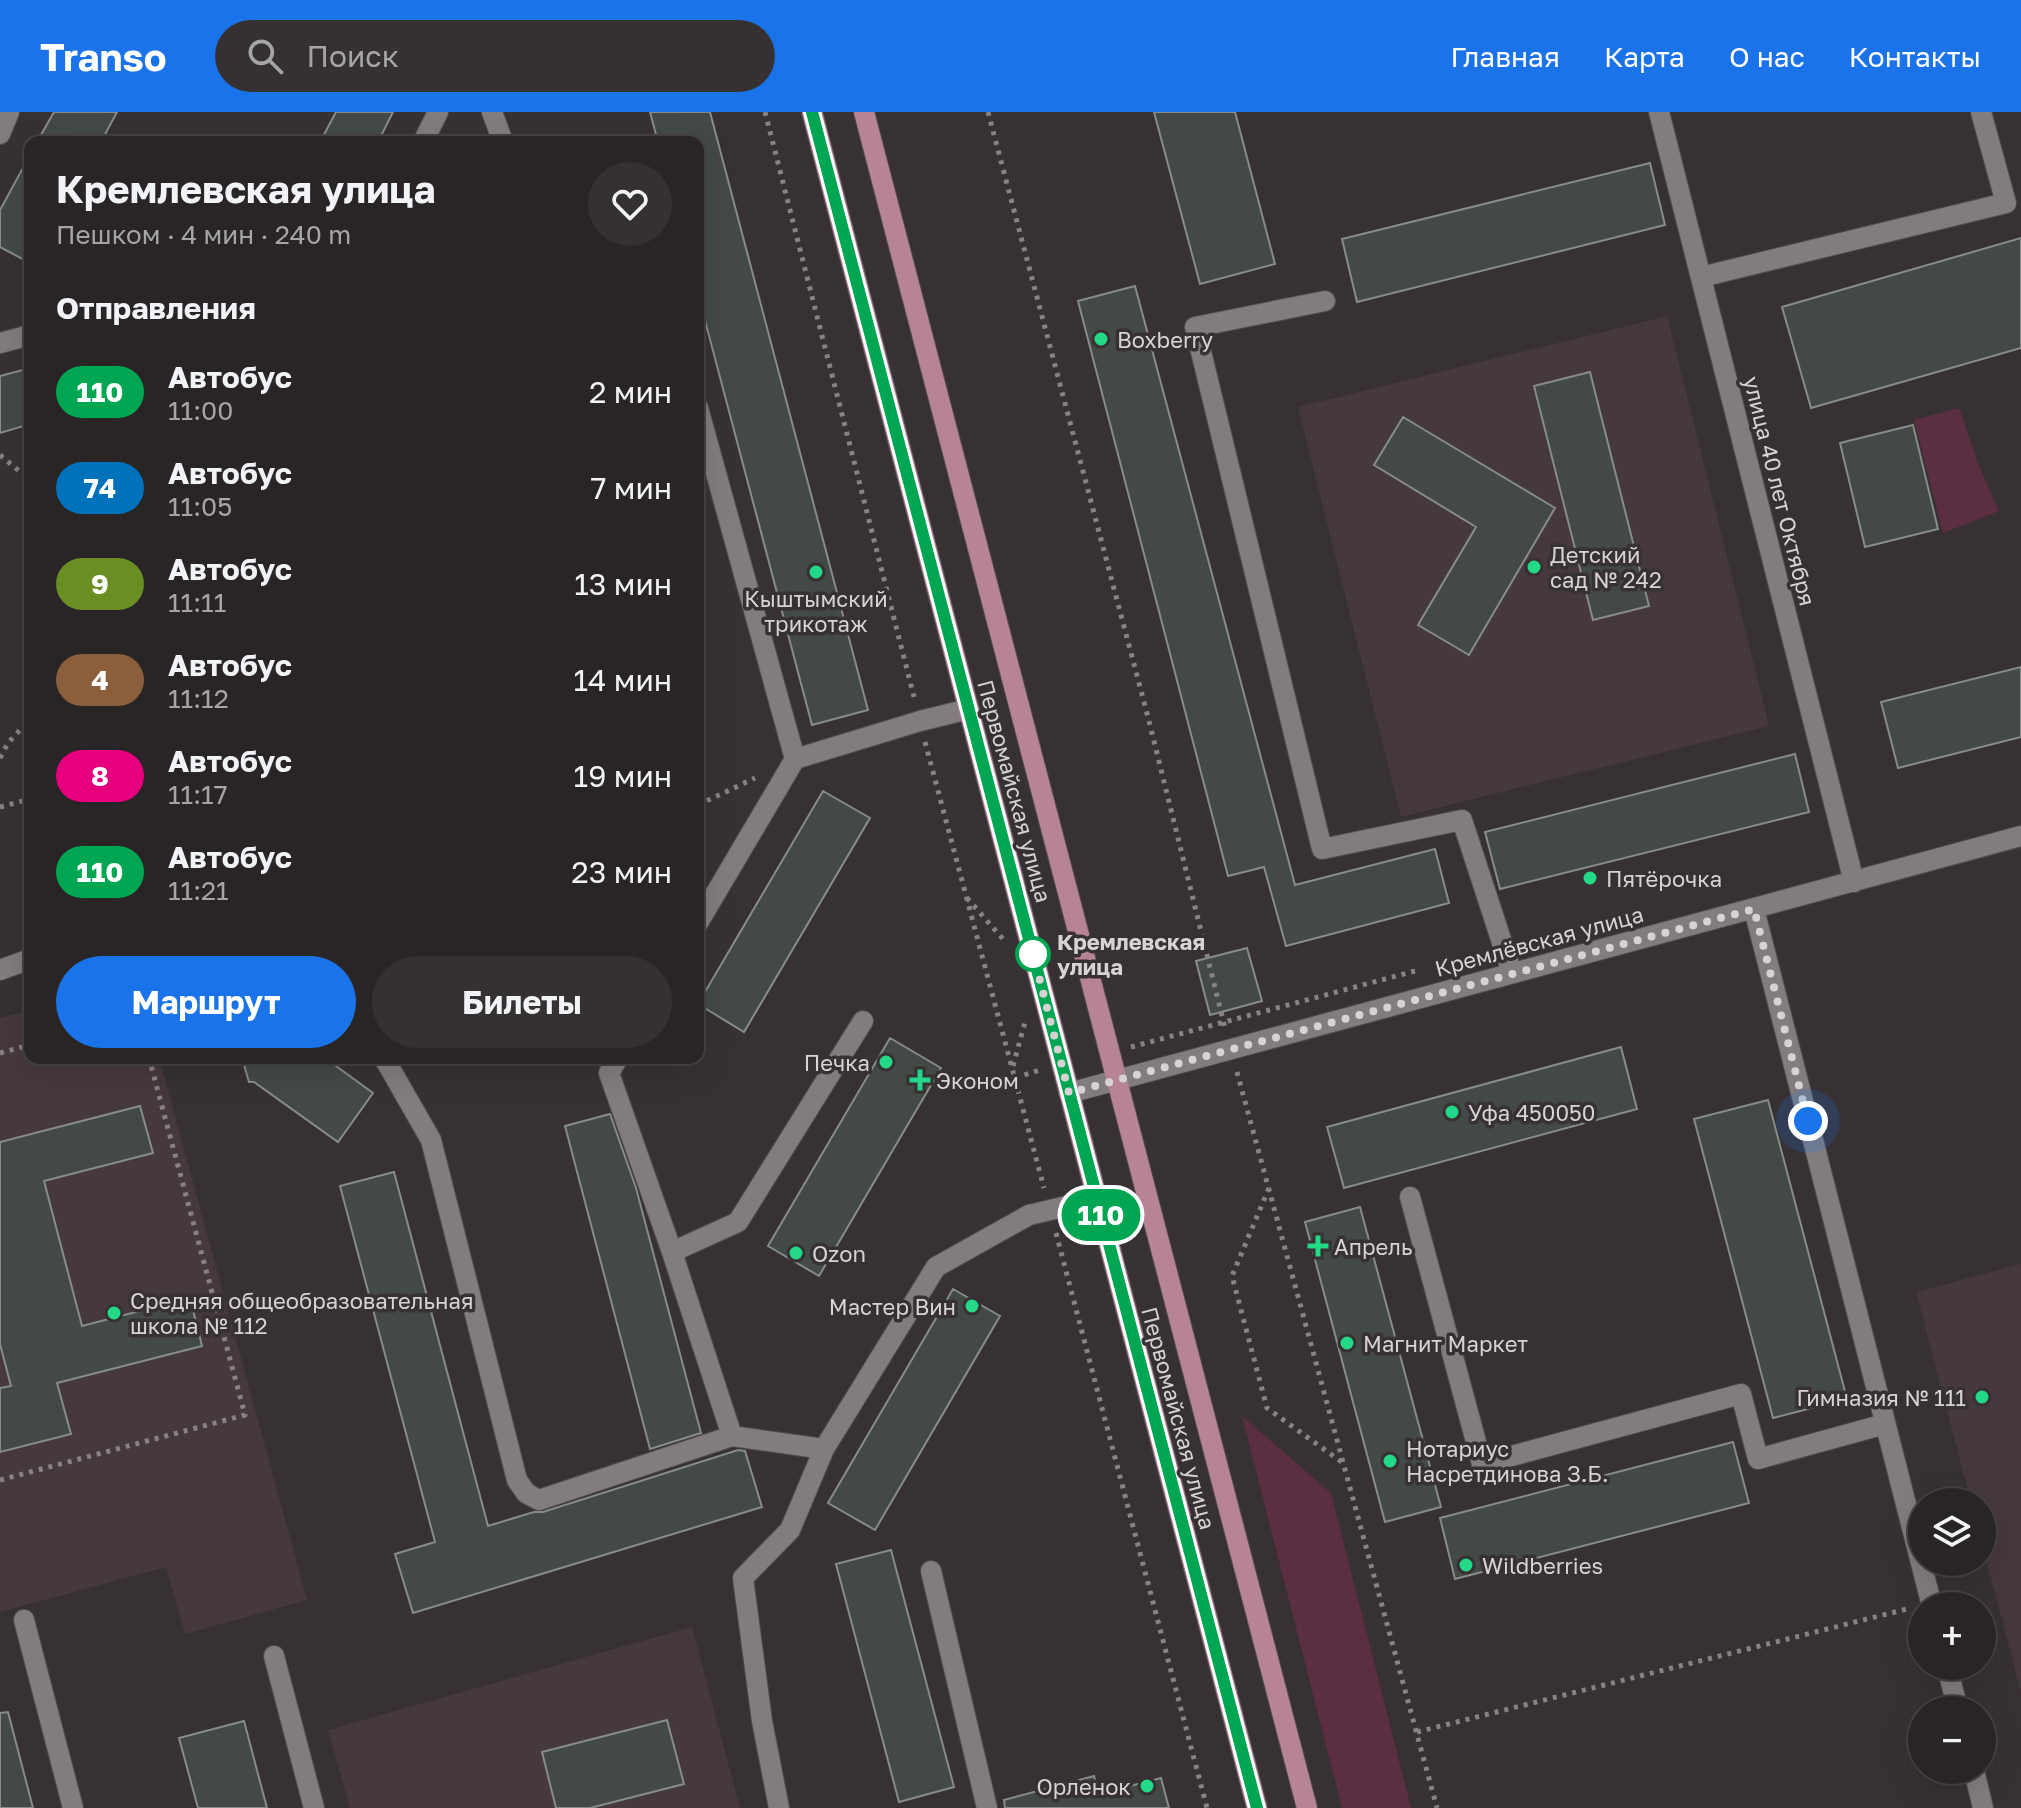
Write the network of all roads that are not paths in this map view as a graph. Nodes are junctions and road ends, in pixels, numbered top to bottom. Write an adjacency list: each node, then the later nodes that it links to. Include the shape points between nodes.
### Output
1 (9, 112): 8 (street)
2 (438, 112): 9 (street)
3 (492, 112): 10 (street)
4 (812, 112): 16 (main road, Первомайская улица)
5 (864, 112): 28 (main road, Первомайская улица)
6 (1659, 112): 11 (street, улица 40 лет Октября)
7 (1981, 112): 11 (street, via 2006,203)
8 (0, 134)
9 (426, 136)
10 (501, 136)
11 (1701, 277): 19 (street, улица 40 лет Октября)
12 (1325, 301): 24 (street, via 1195,327 1322,849 1462,820)
13 (24, 337): 14 (street)
14 (0, 343)
15 (704, 430): 17 (street)
16 (969, 709): 17 (street); 29 (main road, Первомайская улица)
17 (795, 759): 21 (street)
18 (2021, 836): 19 (street, Кремлёвская улица)
19 (1854, 882): 20 (street, Кремлёвская улица)
20 (1754, 909): 24 (street, Кремлёвская улица); 33 (street)
21 (704, 913)
22 (24, 961): 23 (street)
23 (0, 970)
24 (1512, 973): 28 (street, Кремлёвская улица)
25 (863, 1021): 32 (street, via 738,1222)
26 (387, 1064): 34 (street, via 431,1140 517,1480 526,1493 539,1500)
27 (614, 1064): 32 (street, via 609,1073)
28 (1117, 1081): 29 (street, Кремлёвская улица); 46 (main road, Первомайская улица)
29 (1069, 1093): 31 (main road, Первомайская улица)
30 (1410, 1197): 33 (street, via 1482,1464 1741,1394 1758,1459)
31 (1097, 1199): 35 (street, via 1029,1215 936,1267); 45 (main road, Первомайская улица)
32 (672, 1252): 34 (street)
33 (1885, 1424): 37 (street)
34 (732, 1436): 35 (street)
35 (824, 1449): 43 (street, via 790,1530 743,1578)
36 (931, 1571): 44 (street)
37 (1928, 1592)
38 (24, 1620): 41 (street)
39 (274, 1656): 42 (street)
40 (1977, 1784): 47 (street)
41 (73, 1808)
42 (314, 1808)
43 (779, 1808)
44 (987, 1808)
45 (1257, 1808)
46 (1307, 1808)
47 (1983, 1808)

